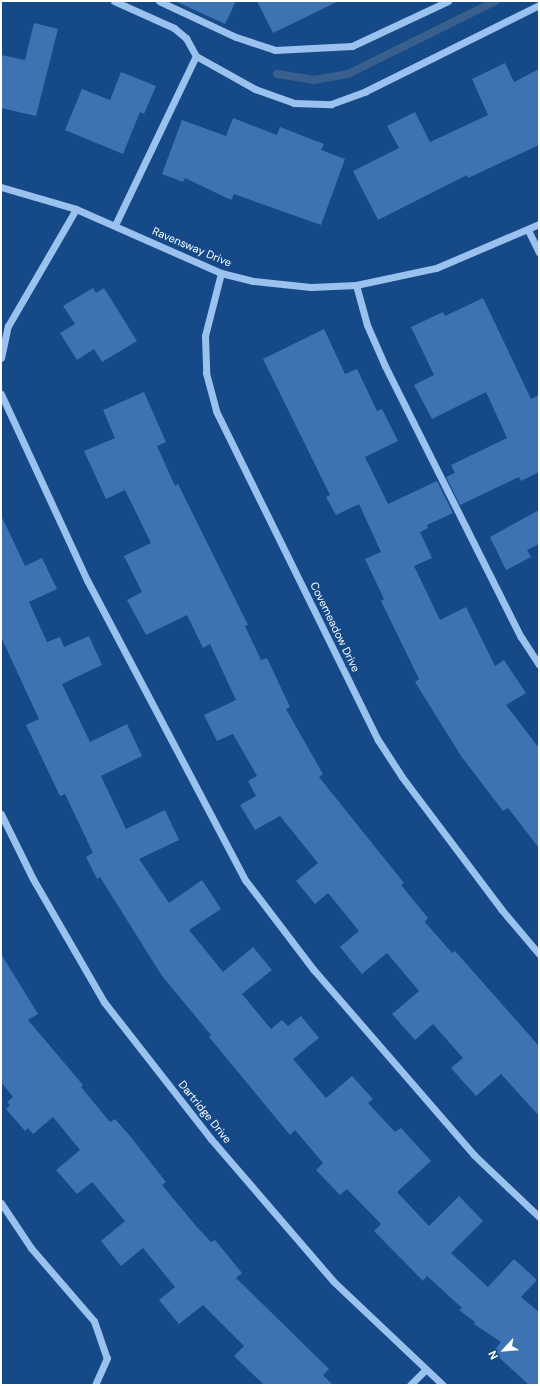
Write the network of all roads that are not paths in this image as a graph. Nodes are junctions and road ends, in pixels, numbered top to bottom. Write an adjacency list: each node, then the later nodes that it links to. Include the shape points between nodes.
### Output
1 (114, 1): 5 (street, via 174,28 186,38)
2 (159, 1): 3 (street, via 236,37 275,50 352,46)
3 (448, 1)
4 (539, 5): 5 (street, via 366,90 331,104 294,103 255,89)
5 (196, 56): 9 (street)
6 (1, 187): 7 (street, Ravensway Drive)
7 (76, 209): 9 (street, Ravensway Drive); 14 (street, via 8,326)
8 (539, 224): 10 (street, Ravensway Drive)
9 (115, 225): 12 (street, Ravensway Drive)
10 (528, 230): 11 (street); 13 (street, Ravensway Drive, via 436,268)
11 (539, 253)
12 (221, 273): 13 (street, Ravensway Drive, via 253,281 311,287); 18 (street, Covemeadow Drive, via 205,336 206,373 216,411 378,740 402,777 500,909)
13 (356, 284): 16 (street, via 367,325 385,366 521,637)
14 (1, 358)
15 (1, 394): 20 (street, via 87,580 246,880 313,969 474,1155)
16 (539, 665)
17 (1, 814): 21 (street, Dartridge Drive, via 34,879 104,1002 211,1139 333,1281)
18 (539, 954)
19 (1, 1203): 22 (street, via 31,1248 94,1321 107,1358)
20 (539, 1217)
21 (425, 1370): 23 (street); 24 (street, Dartridge Drive)
22 (95, 1385)
23 (410, 1385)
24 (443, 1385)

